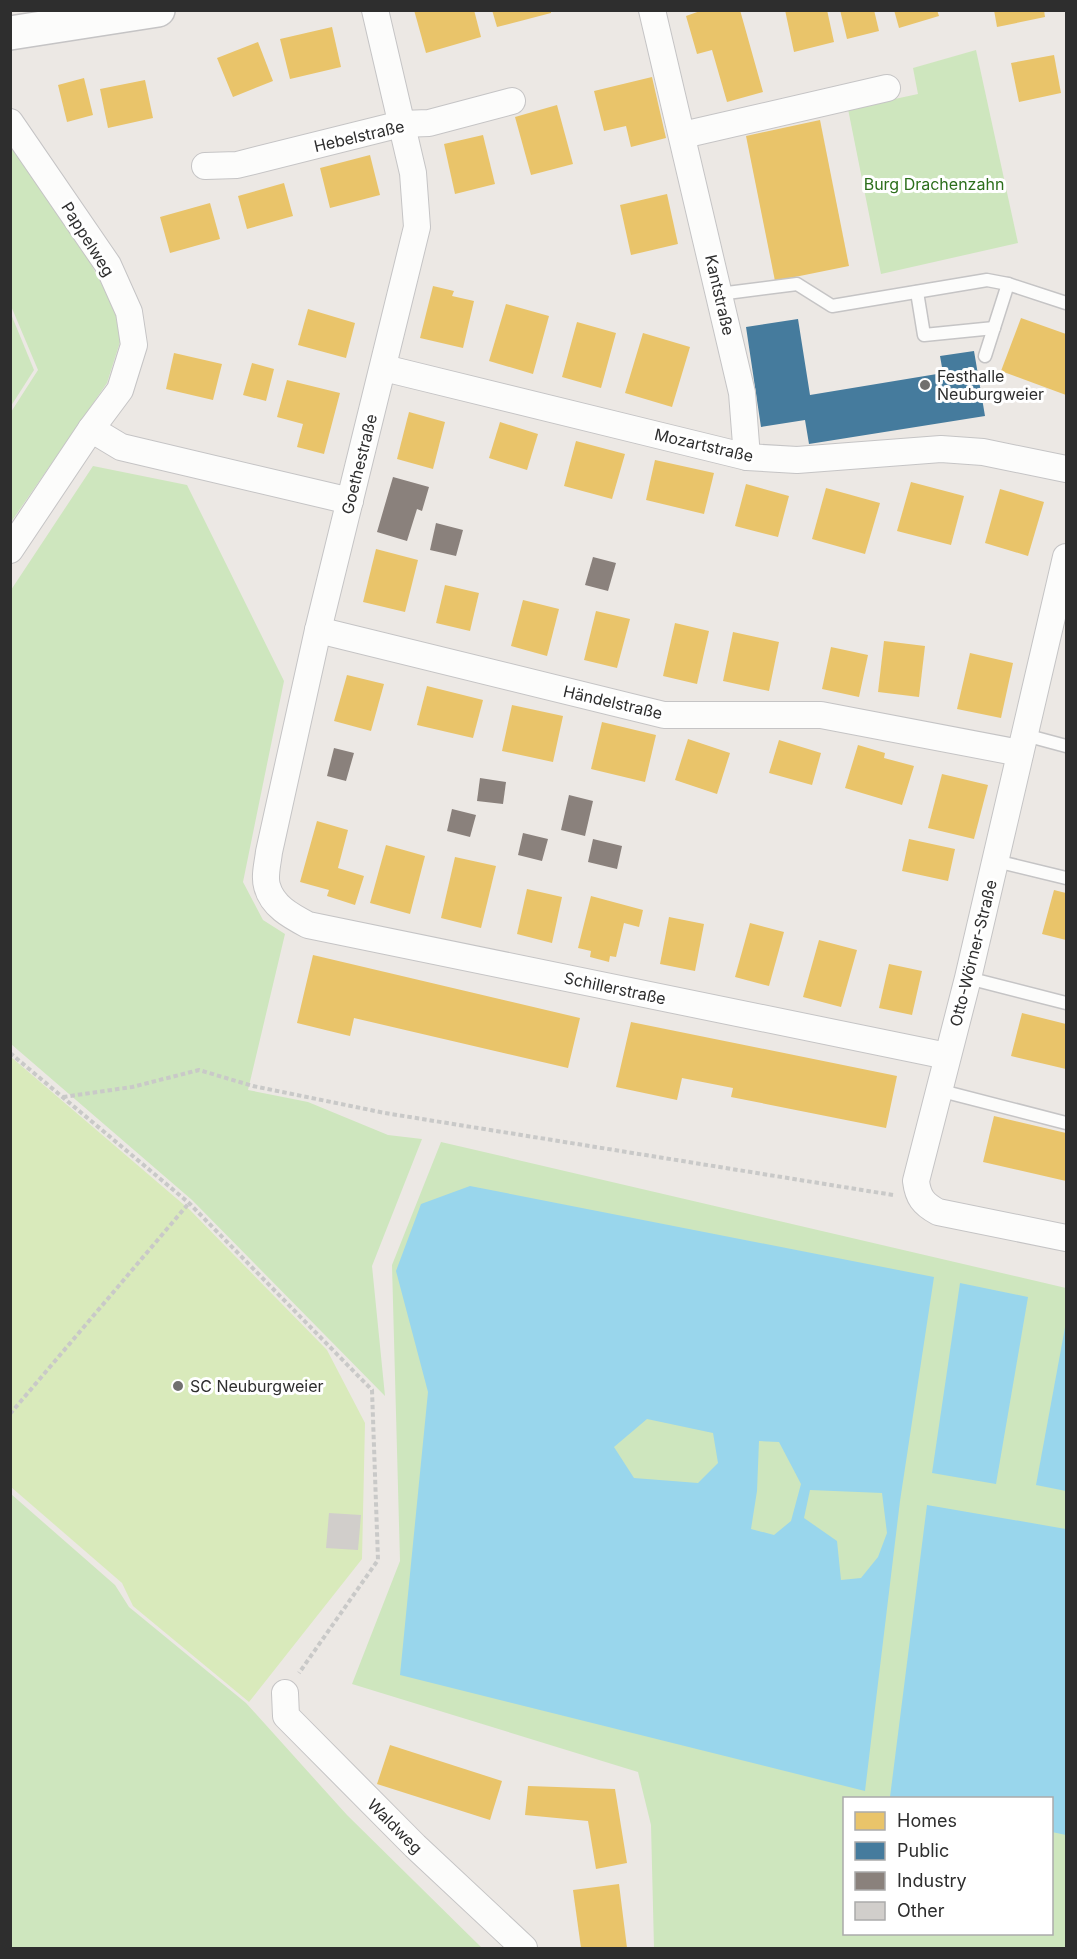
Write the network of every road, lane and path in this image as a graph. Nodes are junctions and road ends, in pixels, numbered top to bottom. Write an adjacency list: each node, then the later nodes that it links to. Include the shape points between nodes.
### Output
1 (158, 10): 4 (main road)
2 (375, 10): 8 (street, Goethestraße)
3 (652, 10): 9 (street, Kantstraße)
4 (10, 33)
5 (887, 88): 9 (street)
6 (512, 101): 8 (street, Hebelstraße, via 429,123)
7 (10, 122): 18 (street, Pappelweg, via 108,265 129,312 134,345 120,390)
8 (401, 124): 10 (street, Hebelstraße, via 237,165); 17 (street, Goethestraße, via 413,173 417,227)
9 (683, 135): 13 (street, Kantstraße)
10 (205, 166)
11 (1008, 284): 12 (lane, via 987,280); 14 (lane); 15 (lane)
12 (917, 292): 13 (lane, via 832,306 797,284); 15 (lane, via 924,335)
13 (719, 294): 19 (street, Kantstraße, via 742,393)
14 (1066, 303)
15 (994, 328): 16 (lane)
16 (985, 356)
17 (384, 368): 19 (street, Mozartstraße); 21 (street, Goethestraße)
18 (91, 429): 21 (street, via 121,447); 22 (street, Pappelweg)
19 (747, 457): 20 (street, Mozartstraße, via 797,460 941,449 983,452)
20 (1066, 469)
21 (350, 501): 25 (street, Goethestraße)
22 (10, 550)
23 (1066, 557): 24 (street, Otto-Wörner-Straße)
24 (1060, 619): 26 (street, Otto-Wörner-Straße)
25 (318, 630): 26 (street, Händelstraße, via 664,715 821,715); 30 (street, Goethestraße, via 269,852 266,885)
26 (1022, 744): 27 (lane); 28 (street, Otto-Wörner-Straße)
27 (1066, 746)
28 (996, 861): 29 (lane); 31 (street, Otto-Wörner-Straße)
29 (1066, 878)
30 (285, 913): 34 (street, Schillerstraße, via 308,925)
31 (968, 978): 32 (lane); 34 (street, Otto-Wörner-Straße)
32 (1066, 1003)
33 (10, 1053): 36 (path)
34 (947, 1056): 35 (street, Otto-Wörner-Straße)
35 (938, 1090): 37 (lane); 38 (street, Otto-Wörner-Straße, via 916,1181)
36 (63, 1097): 38 (path, via 132,1087 198,1070 253,1086 385,1113 897,1196); 39 (path)
37 (1066, 1123)
38 (918, 1195): 40 (street, via 938,1212)
39 (189, 1203): 41 (path); 42 (path, via 372,1390 378,1560)
40 (1066, 1238)
41 (10, 1414)
42 (285, 1693): 43 (street, Waldweg, via 286,1716 415,1846)
43 (524, 1948)

